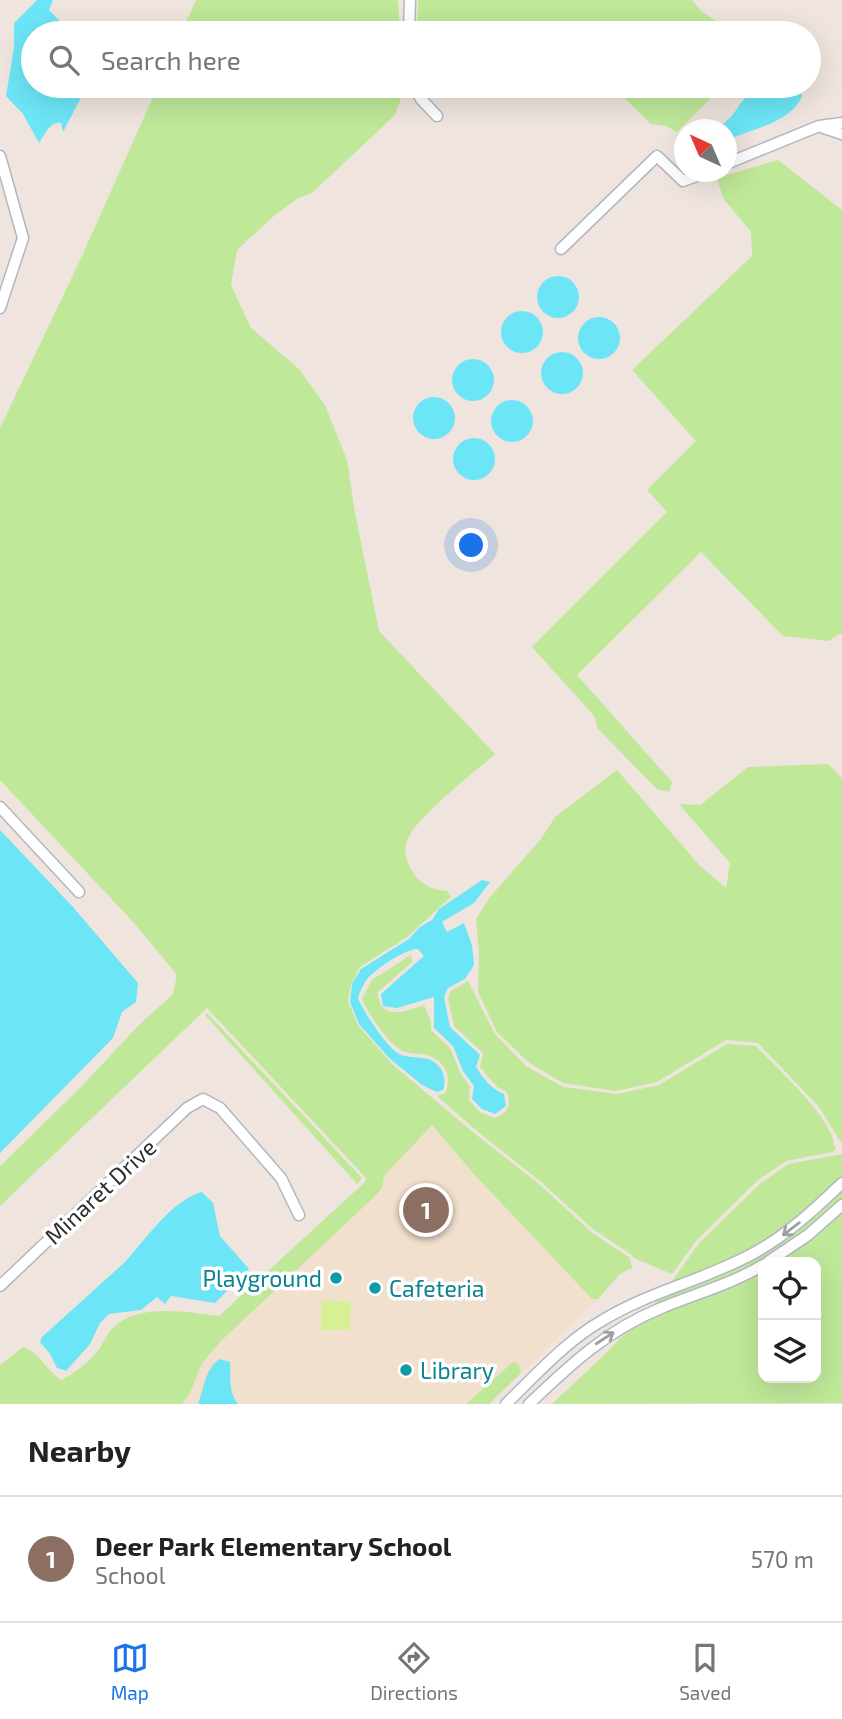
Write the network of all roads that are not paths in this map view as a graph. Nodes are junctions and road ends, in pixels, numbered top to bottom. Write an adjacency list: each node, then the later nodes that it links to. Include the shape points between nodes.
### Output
1 (410, 0): 2 (street)
2 (409, 21)
3 (420, 98): 4 (street)
4 (437, 116)
5 (842, 123): 6 (street)
6 (819, 126): 7 (street); 9 (street)
7 (842, 134)
8 (0, 156): 12 (street, via 23,238)
9 (737, 160)
10 (674, 172): 11 (street, via 657,156)
11 (561, 249)
12 (0, 308)
13 (0, 807): 14 (street)
14 (79, 892)
15 (842, 1183): 21 (street, one-way to 21, via 797,1225 754,1253 654,1293 589,1328)
16 (842, 1205): 18 (street)
17 (299, 1215): 20 (street, Minaret Drive, via 281,1178 220,1108 203,1098 187,1108)
18 (775, 1257)
19 (758, 1268): 22 (street, one-way to 19, via 609,1334)
20 (0, 1286)
21 (506, 1404)
22 (529, 1404)

